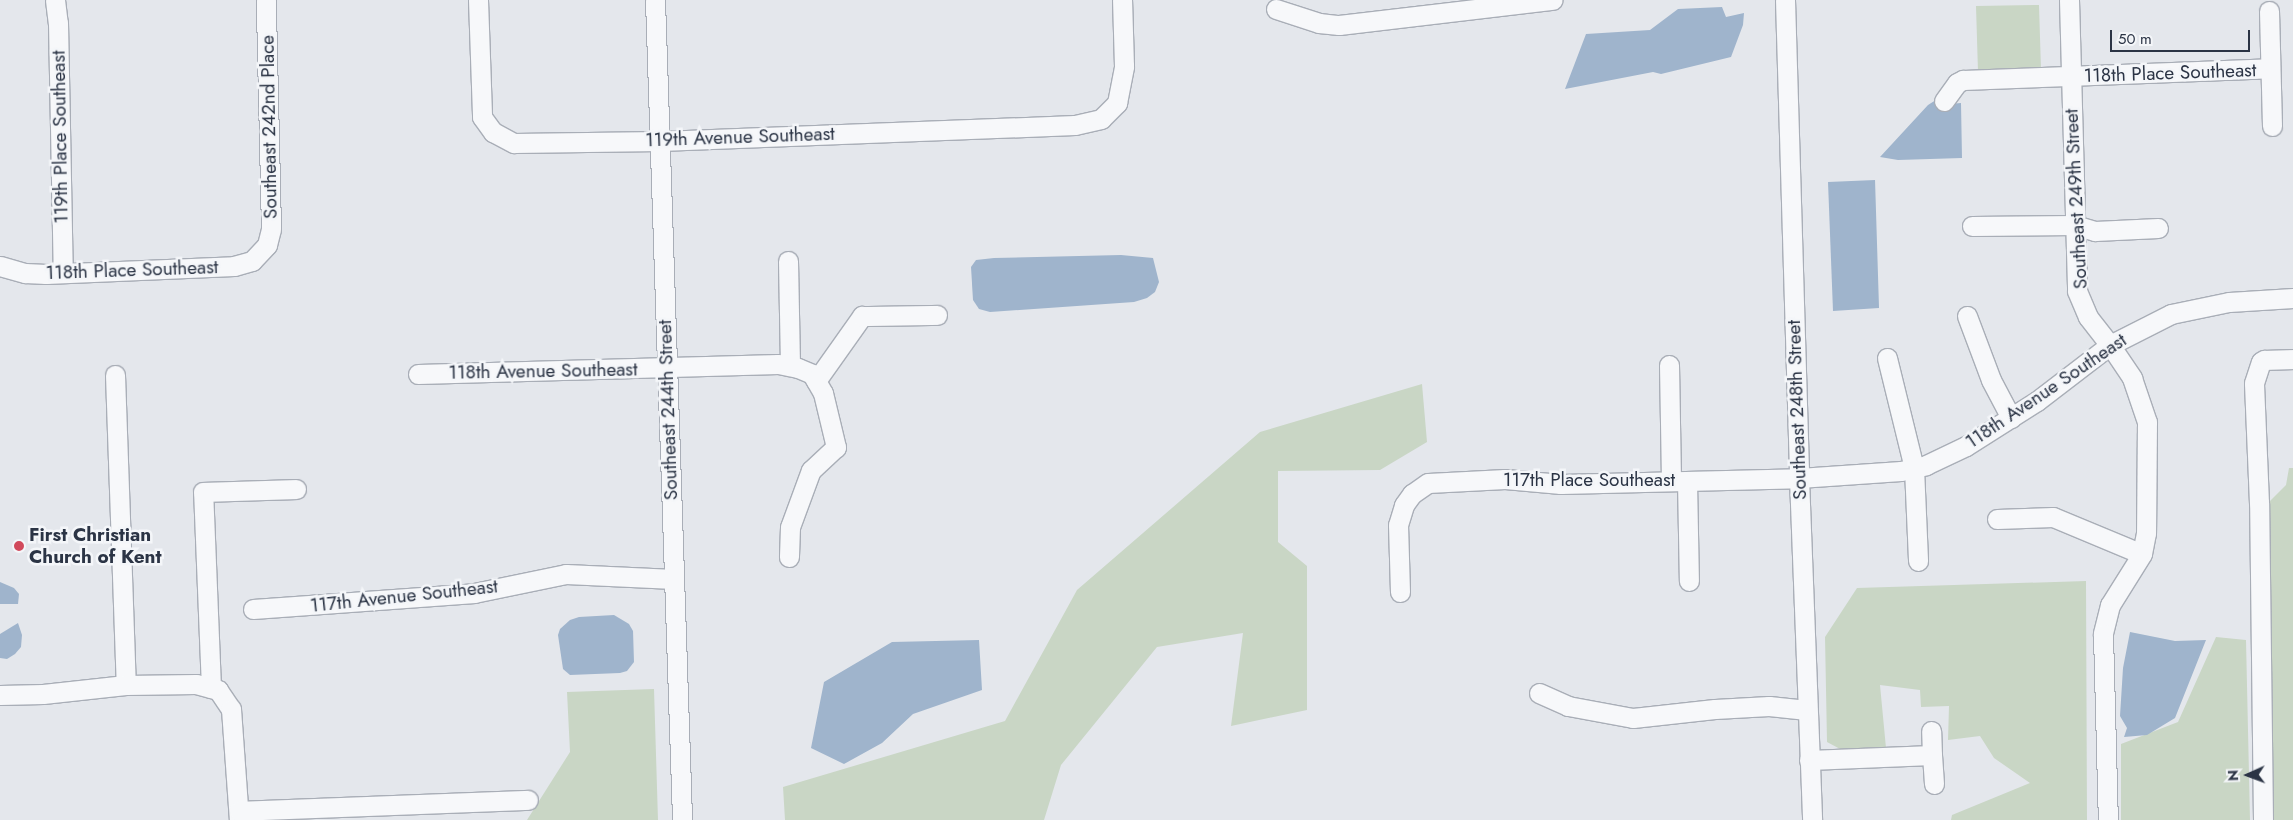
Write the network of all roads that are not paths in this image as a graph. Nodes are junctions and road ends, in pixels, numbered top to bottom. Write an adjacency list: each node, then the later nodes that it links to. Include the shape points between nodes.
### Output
1 (55, 0): 23 (street, 119th Place Southeast)
2 (266, 0): 20 (street, Southeast 242nd Place, via 271,229 268,245)
3 (478, 0): 16 (street, 119th Avenue Southeast, via 482,117 493,132 514,144)
4 (655, 0): 16 (street, Southeast 244th Street)
5 (1122, 0): 16 (street, 119th Avenue Southeast, via 1124,66 1118,103 1101,119 1075,125)
6 (1552, 0): 9 (street)
7 (1785, 0): 38 (street, Southeast 248th Street)
8 (2068, 0): 13 (street, Southeast 249th Street)
9 (1424, 8): 10 (street, via 1339,26)
10 (1276, 9)
11 (2269, 11): 12 (street)
12 (2270, 68): 13 (street, 118th Place Southeast); 15 (street)
13 (2070, 77): 14 (street, 118th Place Southeast, via 1963,80); 17 (street, Southeast 249th Street)
14 (1944, 101)
15 (2272, 126)
16 (660, 141): 32 (street, Southeast 244th Street)
17 (2075, 225): 18 (street); 19 (street, via 2095,231); 27 (street, Southeast 249th Street, via 2077,291 2088,317)
18 (1972, 226)
19 (2158, 228)
20 (261, 251): 23 (street, 118th Place Southeast, via 252,261 234,266)
21 (788, 261): 31 (street)
22 (0, 266): 23 (street, 118th Place Southeast, via 25,273)
23 (63, 273)
24 (2293, 298): 27 (street, 118th Avenue Southeast, via 2229,302 2171,314)
25 (937, 315): 35 (street, via 862,316)
26 (1966, 316): 36 (street, via 1991,380)
27 (2110, 345): 36 (street, 118th Avenue Southeast); 42 (street, Southeast 249th Street, via 2132,378 2147,422 2146,533)
28 (1887, 358): 37 (street)
29 (2293, 359): 64 (street, via 2264,360 2254,383 2259,503)
30 (1669, 365): 39 (street)
31 (790, 366): 32 (street, 118th Avenue Southeast); 35 (street, 118th Avenue Southeast, via 812,374)
32 (667, 368): 33 (street, 118th Avenue Southeast); 45 (street, Southeast 244th Street)
33 (418, 374)
34 (115, 375): 49 (street)
35 (816, 381): 43 (street, via 823,393 836,447 811,470 790,527)
36 (2011, 418): 37 (street, 118th Avenue Southeast, via 1966,446)
37 (1914, 468): 38 (street, 118th Avenue Southeast); 44 (street)
38 (1798, 478): 39 (street, 117th Place Southeast); 53 (street, Southeast 248th Street)
39 (1679, 481): 46 (street); 47 (street, 117th Place Southeast, via 1428,483 1412,494 1404,505 1398,525)
40 (296, 489): 50 (street, via 204,492)
41 (1997, 519): 42 (street, via 2053,517)
42 (2142, 554): 63 (street, Southeast 249th Street, via 2110,605 2103,634)
43 (789, 557)
44 (1918, 560)
45 (674, 579): 48 (street, 117th Avenue Southeast, via 566,574 474,593); 61 (street, Southeast 244th Street)
46 (1689, 581)
47 (1400, 592)
48 (253, 609)
49 (126, 685): 50 (street, via 196,684); 52 (street)
50 (211, 688): 60 (street, via 218,690 231,709)
51 (1539, 693): 53 (street, via 1568,706 1633,718 1769,706)
52 (0, 695)
53 (1807, 710): 56 (street, Southeast 248th Street)
54 (1931, 731): 55 (street)
55 (1932, 755): 56 (street); 57 (street)
56 (1809, 760): 62 (street, Southeast 248th Street)
57 (1934, 784)
58 (528, 800): 59 (street)
59 (427, 812): 60 (street)
60 (239, 816)
61 (682, 820)
62 (1812, 820)
63 (2108, 820)
64 (2263, 820)

